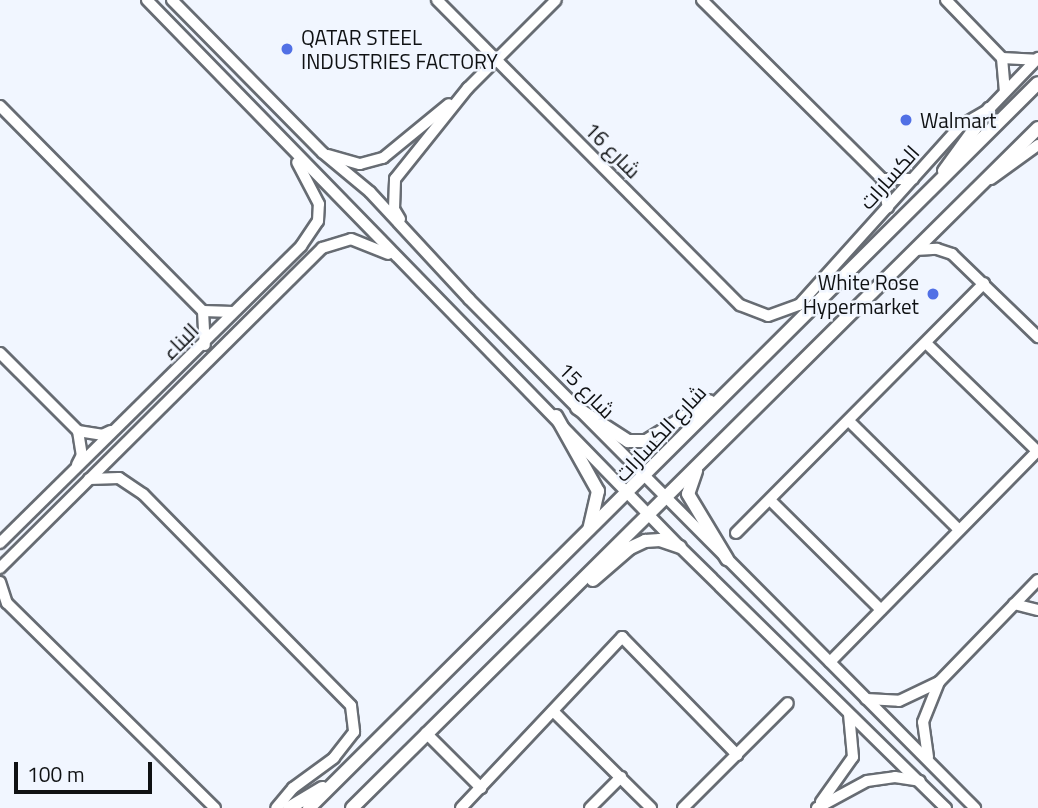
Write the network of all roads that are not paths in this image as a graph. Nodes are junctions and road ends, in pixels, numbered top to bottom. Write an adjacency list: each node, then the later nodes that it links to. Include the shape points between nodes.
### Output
1 (147, 0): 16 (street, شارع 15)
2 (172, 0): 18 (street, شارع 15)
3 (437, 0): 7 (street, شارع 16)
4 (556, 0): 7 (street)
5 (702, 0): 19 (street)
6 (946, 0): 8 (street)
7 (495, 58): 11 (street); 30 (street, شارع 16, via 740,305)
8 (1002, 58): 9 (street); 12 (street)
9 (1037, 59): 12 (street, الكسارات)
10 (1038, 83): 21 (street, شارع الكسارات)
11 (468, 88): 18 (street, via 383,158 360,164); 24 (street, via 395,179 394,209)
12 (1004, 94): 14 (street, الكسارات)
13 (0, 106): 29 (street)
14 (989, 109): 20 (street, الكسارات, via 960,125); 21 (street, via 953,154)
15 (1038, 128): 22 (street)
16 (284, 142): 26 (street, شارع 15); 28 (street, البناء, via 319,204 318,221 301,246)
17 (1038, 145): 22 (street, via 1011,168)
18 (323, 153): 24 (street, شارع 15, via 370,192)
19 (881, 179): 20 (street); 23 (street)
20 (913, 179): 23 (street, الكسارات)
21 (938, 183): 35 (street, شارع الكسارات)
22 (981, 184): 25 (street)
23 (888, 207): 30 (street, الكسارات, via 799,305)
24 (412, 240): 36 (street, شارع 15)
25 (915, 250): 27 (street, via 944,251); 41 (street)
26 (397, 258): 37 (street, شارع 15); 45 (street, البناء, via 352,239 322,248)
27 (984, 284): 31 (street); 32 (street)
28 (236, 309): 29 (street, via 229,314); 33 (street, البناء)
29 (203, 311): 33 (street)
30 (768, 316)
31 (1038, 337)
32 (928, 344): 38 (street); 42 (street)
33 (205, 345): 39 (street, البناء)
34 (0, 353): 40 (street)
35 (727, 390): 36 (street, via 646,441 628,441); 44 (street, شارع الكسارات)
36 (577, 408): 44 (street, شارع 15)
37 (556, 416): 46 (street, شارع 15); 50 (street, via 598,491)
38 (849, 421): 48 (street); 51 (street)
39 (117, 429): 40 (street, via 102,435); 43 (street, البناء)
40 (78, 431): 43 (street, via 82,455)
41 (708, 450): 47 (street); 55 (street, via 688,494)
42 (1038, 450): 51 (street)
43 (74, 471): 53 (street, البناء)
44 (647, 477): 46 (street, شارع الكسارات); 47 (street, شارع 15)
45 (89, 479): 56 (street, البناء); 78 (street, via 119,478 135,488 351,706 354,732 334,758 293,788)
46 (629, 494): 49 (street, شارع 15); 50 (street, شارع الكسارات)
47 (666, 498): 49 (street); 55 (street, شارع 15)
48 (770, 500): 52 (street); 62 (street)
49 (649, 515): 54 (street, شارع 15); 60 (street)
50 (589, 529): 73 (street, شارع الكسارات)
51 (959, 530): 62 (street)
52 (736, 533)
53 (0, 543)
54 (680, 547): 60 (street, via 660,540 630,548); 69 (street, شارع 15)
55 (727, 559): 64 (street, شارع 15)
56 (3, 565): 57 (street)
57 (0, 580): 59 (street)
58 (1038, 580): 61 (street)
59 (3, 601): 77 (street)
60 (557, 604): 70 (street)
61 (1014, 604): 63 (street); 65 (street)
62 (881, 610): 64 (street)
63 (1038, 610)
64 (830, 662): 66 (street, شارع 15)
65 (939, 682): 66 (street, via 899,701); 72 (street, via 921,735)
66 (866, 699): 72 (street, شارع 15)
67 (788, 703): 71 (street)
68 (553, 711): 71 (street, via 622,637); 74 (street); 76 (street)
69 (848, 713): 75 (street, شارع 15); 86 (street, via 855,743 851,763)
70 (426, 733): 76 (street); 81 (street)
71 (737, 755): 85 (street)
72 (931, 764): 88 (street, شارع 15)
73 (340, 776): 79 (street); 80 (street, شارع الكسارات)
74 (621, 777): 83 (street); 84 (street)
75 (919, 781): 86 (street, via 867,781); 87 (street, شارع 15)
76 (481, 788): 82 (street)
77 (215, 808)
78 (276, 808)
79 (289, 808)
80 (309, 808)
81 (352, 808)
82 (461, 808)
83 (590, 808)
84 (651, 808)
85 (683, 808)
86 (816, 808)
87 (946, 808)
88 (975, 808)

